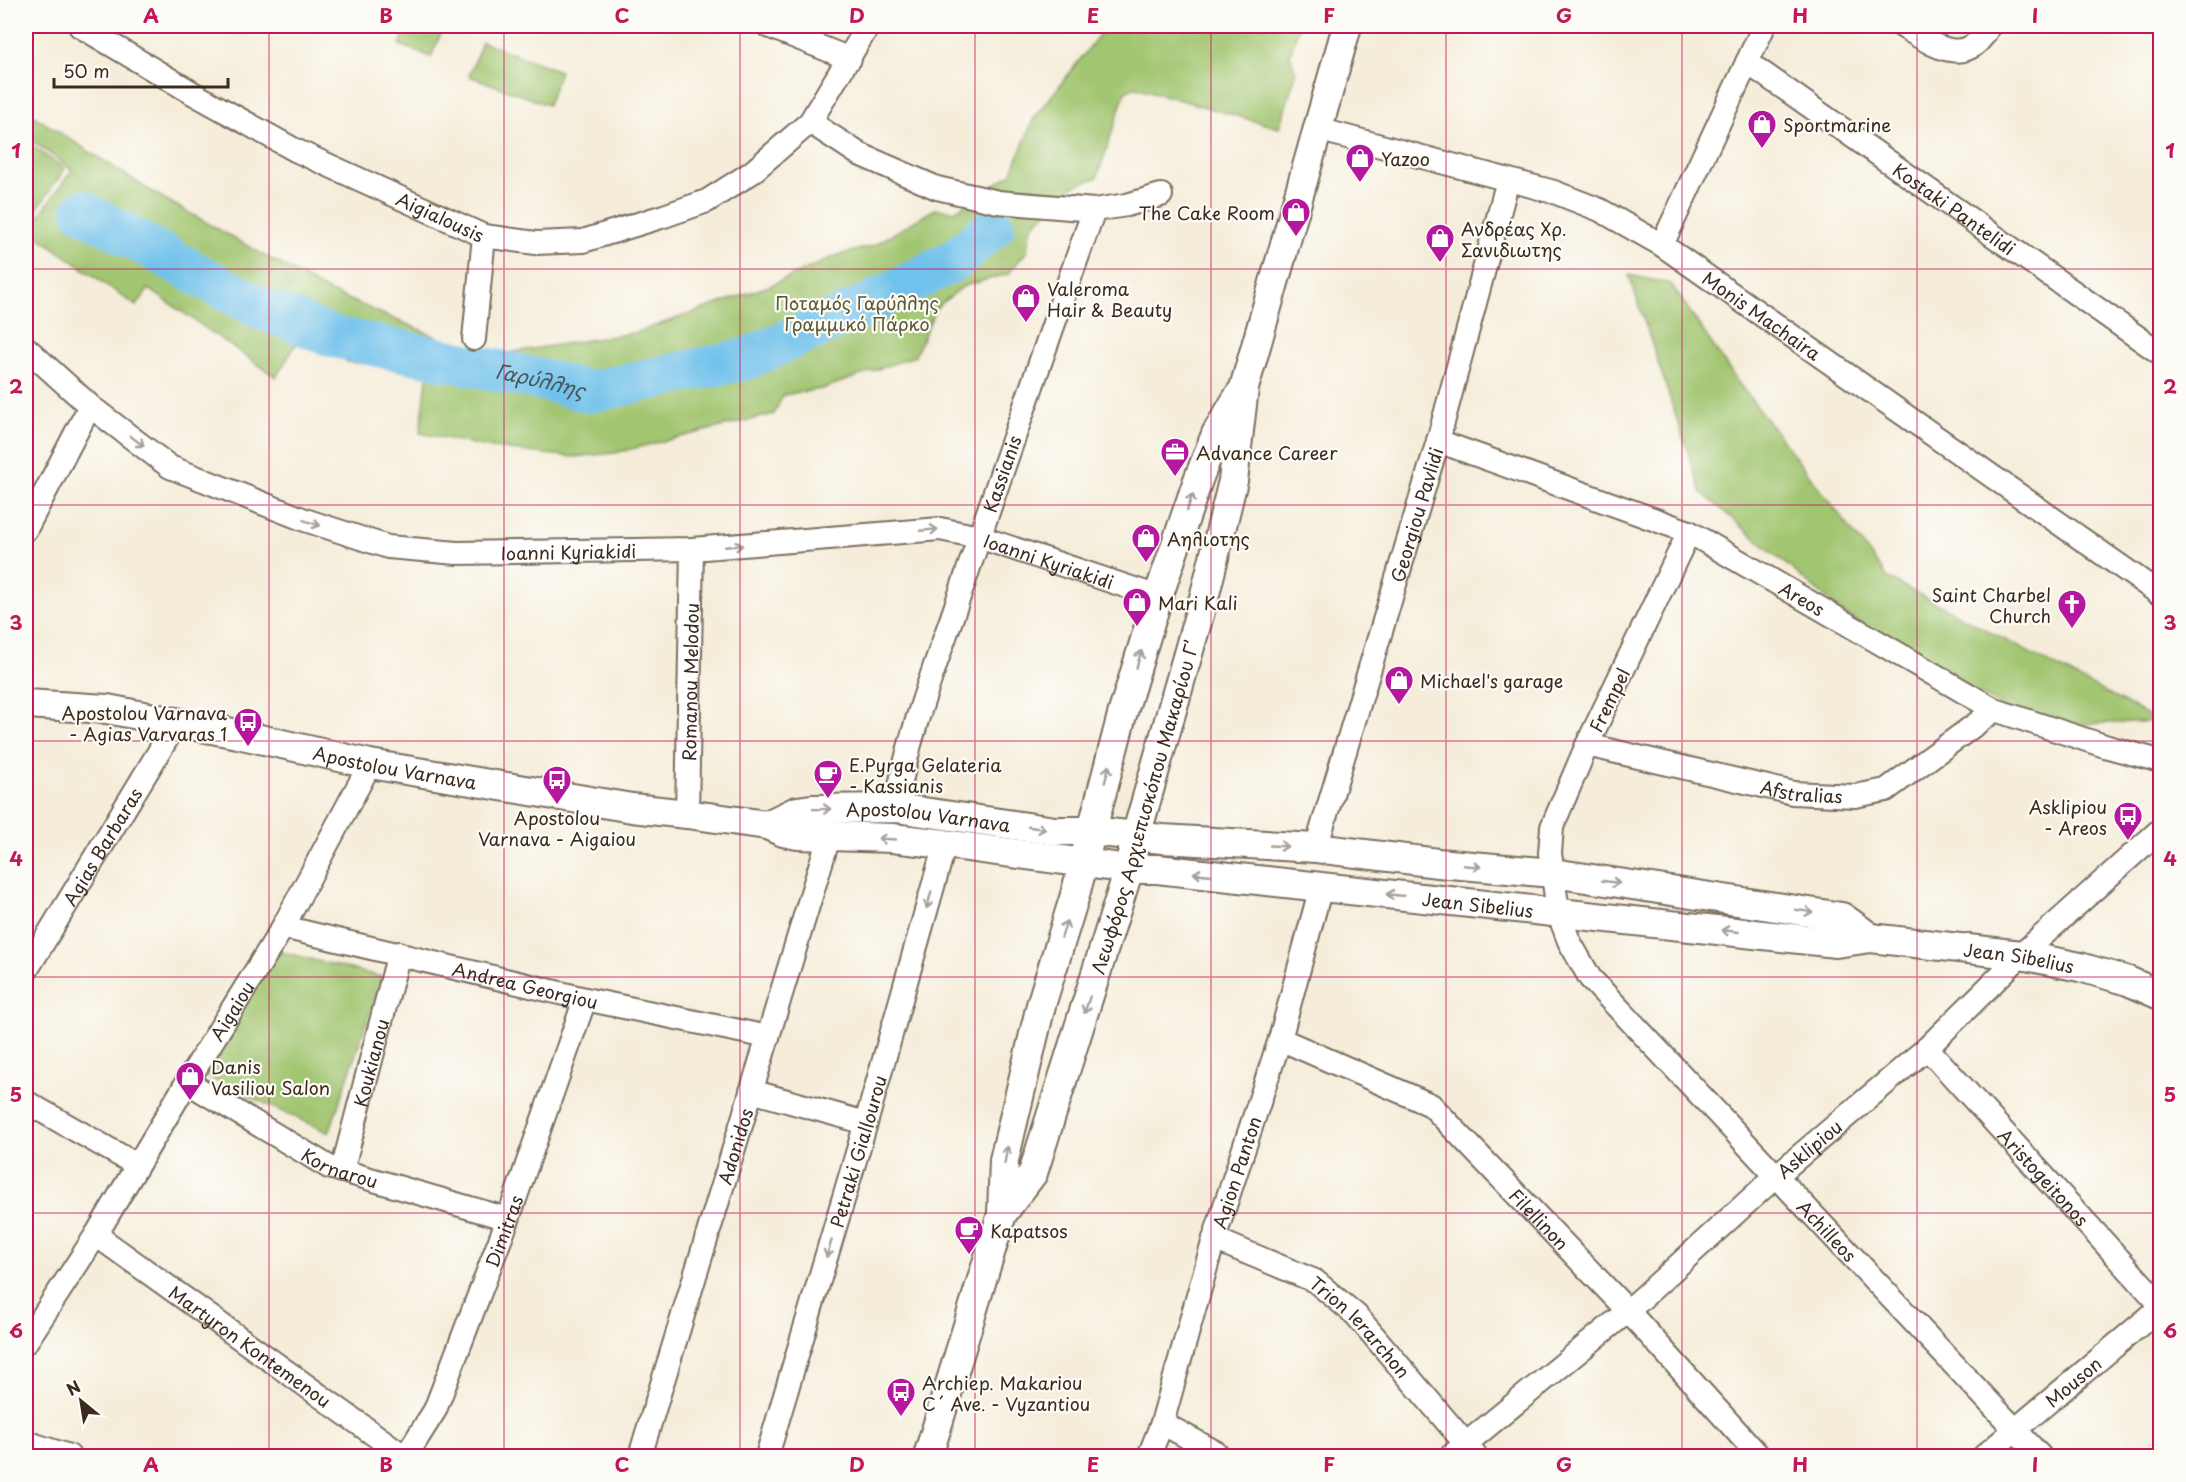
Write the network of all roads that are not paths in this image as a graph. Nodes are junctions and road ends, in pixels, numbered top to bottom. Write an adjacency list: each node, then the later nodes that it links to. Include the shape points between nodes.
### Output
1 (81, 26): 15 (street, Aigialousis, via 295,150)
2 (768, 26): 8 (street)
3 (868, 26): 8 (street, Aigialousis)
4 (1347, 26): 11 (main road, Λεωφόρος Αρχιεπισκόπου Μακαρίου Γ’)
5 (1764, 26): 9 (street)
6 (1902, 26): 7 (street, via 1939,48 1957,52 1973,46)
7 (1989, 26)
8 (850, 58): 10 (street, Aigialousis)
9 (1747, 62): 16 (street); 19 (street, Kostaki Pantelidi)
10 (810, 122): 14 (street, via 859,154 938,188 998,202); 15 (street, Aigialousis, via 751,173 707,201 583,241 536,243)
11 (1317, 129): 12 (street, Monis Machaira); 20 (main road, Λεωφόρος Αρχιεπισκόπου Μακαρίου Γ’)
12 (1508, 180): 16 (street, Monis Machaira, via 1581,201); 22 (street, Georgiou Pavlidi)
13 (1161, 195): 14 (street)
14 (1094, 210): 25 (street, Kassianis)
15 (484, 236): 17 (street)
16 (1662, 245): 27 (street, Monis Machaira)
17 (474, 339)
18 (26, 348): 21 (street, Ioanni Kyriakidi)
19 (2160, 353)
20 (1244, 388): 28 (main road, Λεωφόρος Αρχιεπισκόπου Μακαρίου Γ’, one-way to 20, via 1212,443); 40 (main road, Λεωφόρος Αρχιεπισκόπου Μακαρίου Γ’, via 1230,492)
21 (90, 406): 23 (street); 26 (street, Ioanni Kyriakidi, one-way to 26, via 170,467 305,520 388,547 457,552)
22 (1438, 441): 24 (street, Areos); 43 (street, Georgiou Pavlidi)
23 (26, 529)
24 (1689, 532): 30 (street, Areos); 32 (street, Frempel)
25 (979, 537): 26 (street, Ioanni Kyriakidi, one-way to 25, via 940,529); 28 (street, Ioanni Kyriakidi); 35 (street, Kassianis, via 914,731)
26 (692, 549): 36 (street, Romanou Melodou)
27 (2160, 594)
28 (1158, 597): 39 (main road, Λεωφόρος Αρχιεπισκόπου Μακαρίου Γ’, one-way to 28)
29 (26, 704): 31 (main road, Apostolou Varnava, via 108,709)
30 (1995, 710): 32 (street, Afstralias, via 1886,790 1855,796 1793,793); 33 (street, Areos)
31 (177, 722): 34 (main road, Apostolou Varnava); 53 (street, Agias Barbaras)
32 (1587, 745): 46 (street, Frempel, via 1552,827)
33 (2160, 761)
34 (370, 764): 36 (main road, Apostolou Varnava); 49 (street, Aigaiou)
35 (896, 808): 37 (main road, Apostolou Varnava, one-way to 35, via 811,809); 39 (main road, Apostolou Varnava, one-way to 39, via 1055,831)
36 (687, 814): 37 (main road, Apostolou Varnava)
37 (767, 825): 41 (main road, Apostolou Varnava, via 798,835)
38 (2160, 830): 52 (street, Asklipiou)
39 (1092, 831): 40 (main road, Jean Sibelius); 44 (main road, Λεωφόρος Αρχιεπισκόπου Μακαρίου Γ’)
40 (1136, 836): 43 (main road, Jean Sibelius, one-way to 43); 45 (main road, Λεωφόρος Αρχιεπισκόπου Μακαρίου Γ’)
41 (829, 837): 42 (main road, Apostolou Varnava, one-way to 41); 56 (street, Adonidos)
42 (945, 844): 44 (main road, Apostolou Varnava); 62 (street, Petraki Giallourou, one-way to 62)
43 (1316, 848): 46 (main road, Jean Sibelius, one-way to 46)
44 (1083, 863): 45 (main road, Jean Sibelius); 66 (main road, Λεωφόρος Αρχιεπισκόπου Μακαρίου Γ’, one-way to 44, via 1004,1160 1041,1005)
45 (1129, 869): 47 (main road, Jean Sibelius, one-way to 45); 66 (main road, Λεωφόρος Αρχιεπισκόπου Μακαρίου Γ’, one-way to 66, via 1033,1173)
46 (1553, 873): 48 (street, Frempel); 50 (main road, Jean Sibelius, one-way to 50, via 1842,917)
47 (1320, 887): 48 (main road, Jean Sibelius, one-way to 47); 57 (street, Agion Panton)
48 (1558, 912): 50 (main road, Jean Sibelius, one-way to 48, via 1836,943); 65 (street, Achilleos, via 1590,978)
49 (283, 927): 51 (street, Andrea Georgiou); 59 (street, Aigaiou)
50 (1871, 938): 52 (main road, Jean Sibelius)
51 (399, 953): 55 (street, Andrea Georgiou); 64 (street, Koukianou)
52 (2021, 955): 54 (main road, Jean Sibelius, via 2080,967); 58 (street, Asklipiou)
53 (26, 971)
54 (2160, 995)
55 (585, 999): 56 (street, Andrea Georgiou); 67 (street, Dimitras)
56 (768, 1037): 60 (street, Adonidos)
57 (1280, 1039): 69 (street, Agion Panton); 71 (street, Filellinon, via 1431,1105)
58 (1927, 1048): 65 (street, Asklipiou); 70 (street, Aristogeitonos)
59 (187, 1082): 63 (street, Aigaiou); 64 (street, Kornarou)
60 (751, 1091): 62 (street); 79 (street, Adonidos)
61 (26, 1102): 63 (street)
62 (866, 1123): 80 (street, Petraki Giallourou, one-way to 80)
63 (137, 1165): 68 (street, Aigaiou)
64 (342, 1171): 67 (street, Kornarou)
65 (1776, 1176): 71 (street, Asklipiou); 74 (street, Achilleos)
66 (1002, 1214): 81 (main road, Λεωφόρος Αρχιεπισκόπου Μακαρίου Γ’)
67 (508, 1219): 78 (street, Dimitras, via 435,1410)
68 (96, 1235): 72 (street, Aigaiou); 78 (street, Martyron Kontemenou)
69 (1214, 1239): 73 (street, Agion Panton); 76 (street, Trion Ierarchon, via 1315,1281 1356,1315)
70 (2160, 1306): 74 (street, Mouson)
71 (1628, 1311): 76 (street, Asklipiou); 84 (street, Filellinon)
72 (26, 1342)
73 (1162, 1423): 82 (street, Agion Panton); 83 (street)
74 (2015, 1430): 85 (street, Mouson); 86 (street, Achilleos)
75 (26, 1442): 77 (street)
76 (1464, 1452)
77 (69, 1456)
78 (405, 1456)
79 (640, 1456)
80 (767, 1456)
81 (928, 1456)
82 (1149, 1456)
83 (1219, 1456)
84 (1759, 1456)
85 (1984, 1456)
86 (2040, 1456)

